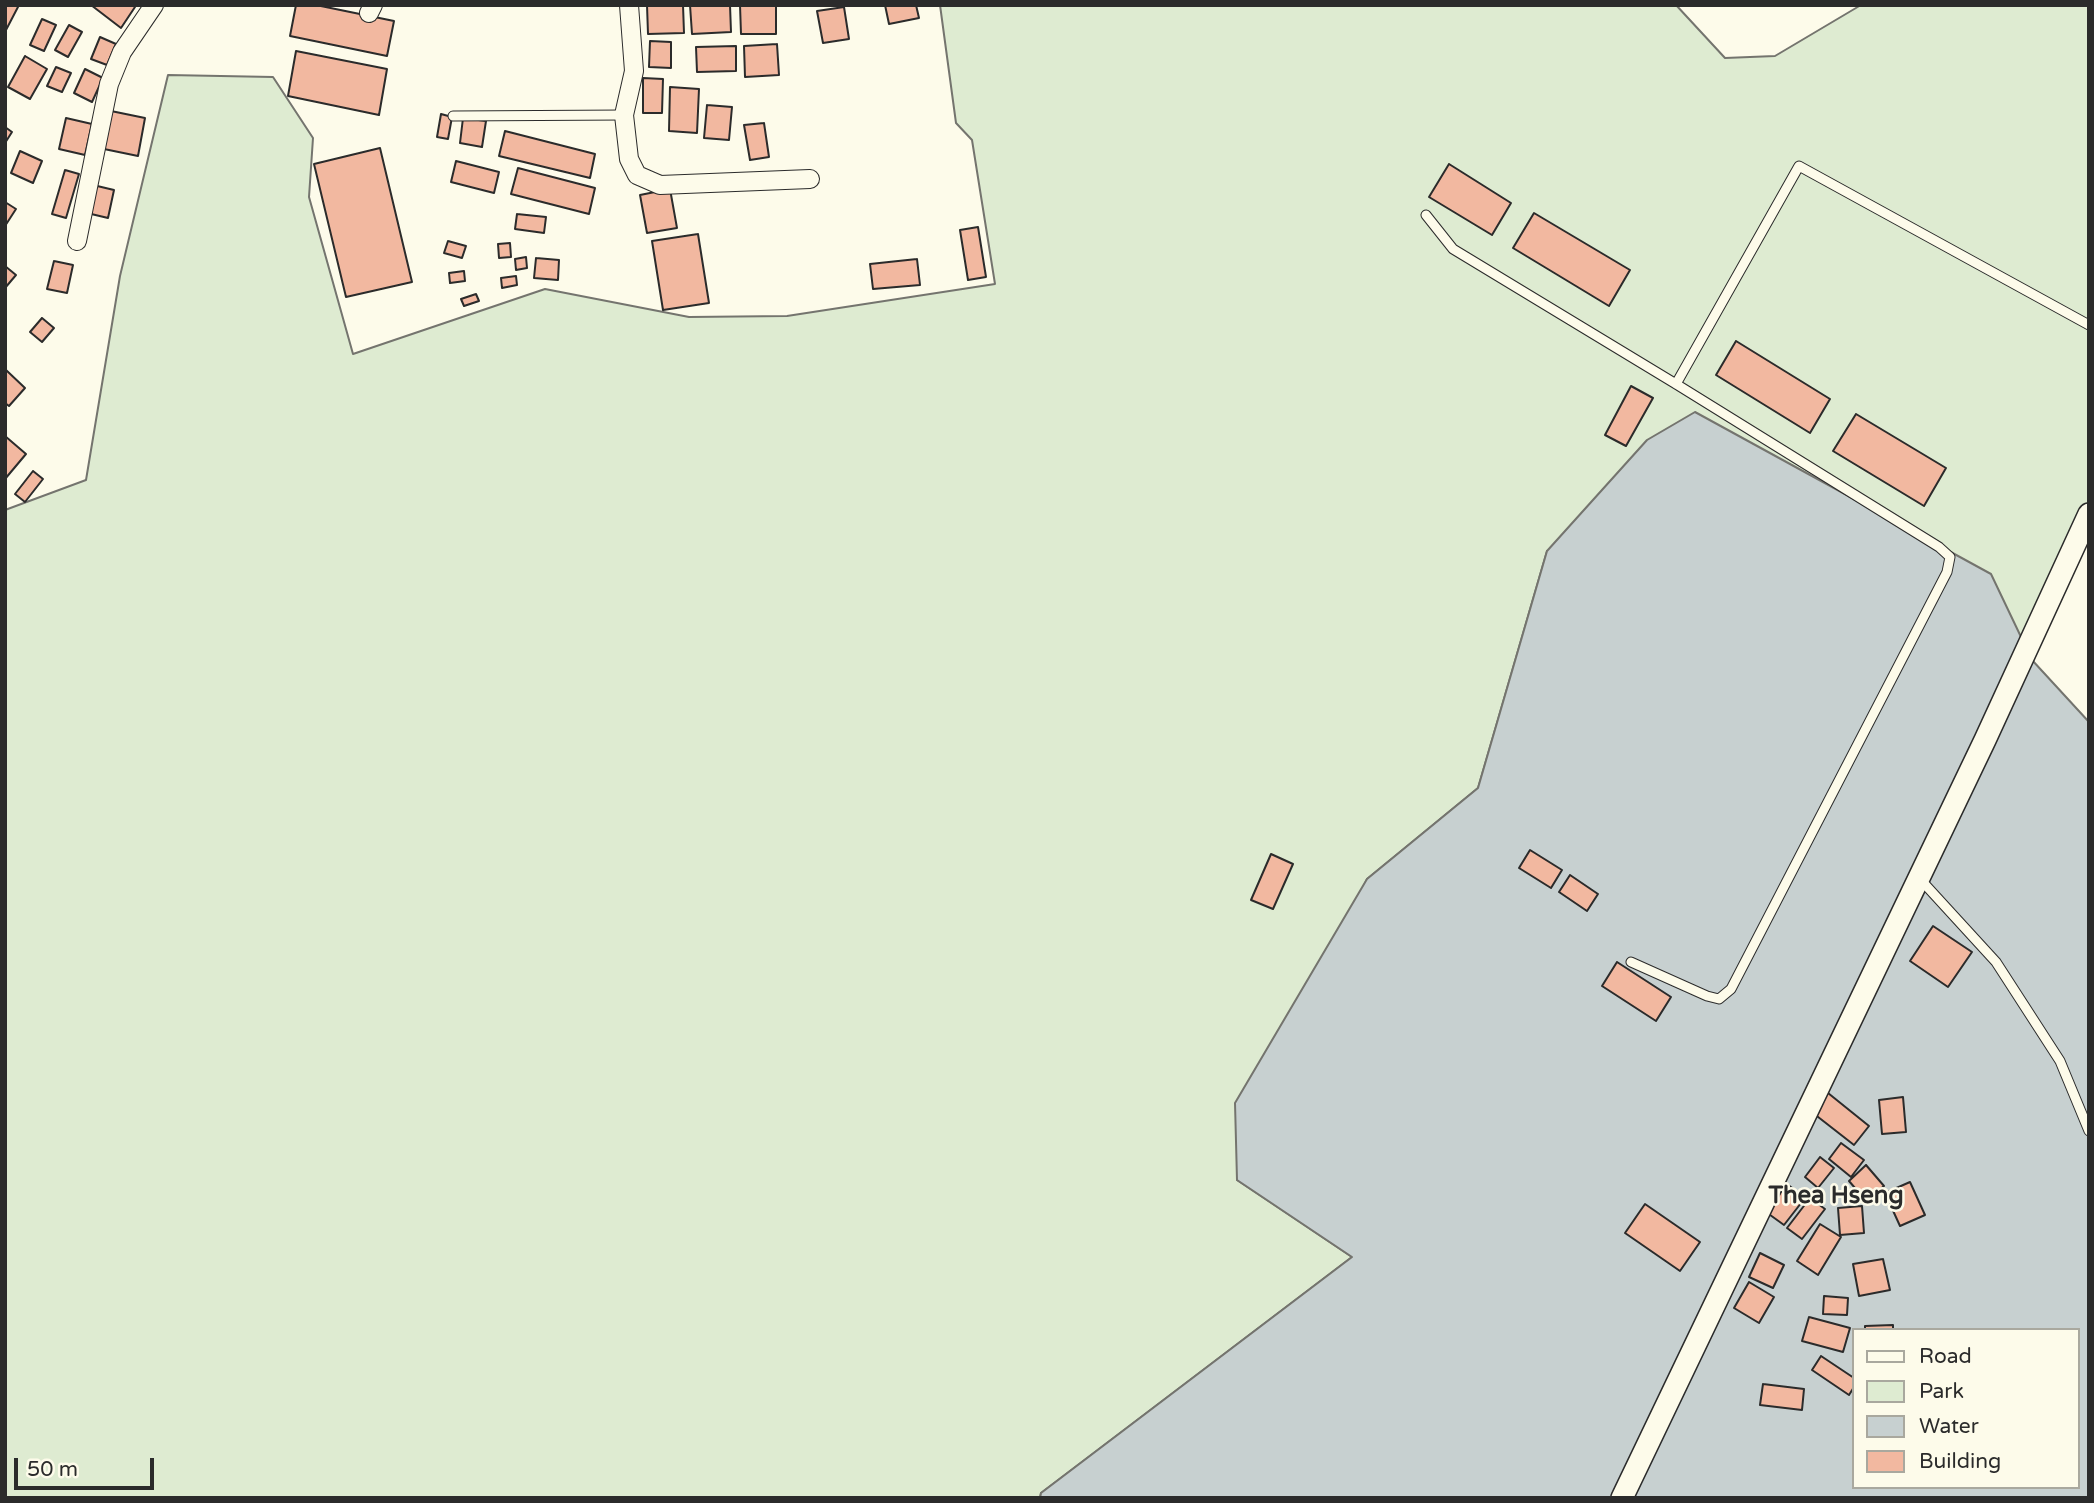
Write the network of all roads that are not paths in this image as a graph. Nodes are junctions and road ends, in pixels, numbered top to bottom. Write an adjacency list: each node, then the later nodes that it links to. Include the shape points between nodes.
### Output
1 (154, 5): 7 (street, via 122,52 109,84)
2 (629, 5): 3 (street, via 634,71)
3 (624, 114): 4 (lane); 5 (street, via 629,159 637,175 660,185)
4 (453, 116)
5 (810, 179)
6 (1426, 215): 9 (lane, via 1452,249)
7 (77, 241)
8 (2089, 326): 9 (lane, via 1799,166)
9 (1676, 384): 12 (lane, via 1950,557 1947,572 1731,989 1719,999 1707,996)
10 (2089, 514): 11 (street)
11 (1919, 878): 13 (lane, via 1996,962 2060,1061); 14 (street)
12 (1631, 962)
13 (2089, 1131)
14 (1622, 1498)

